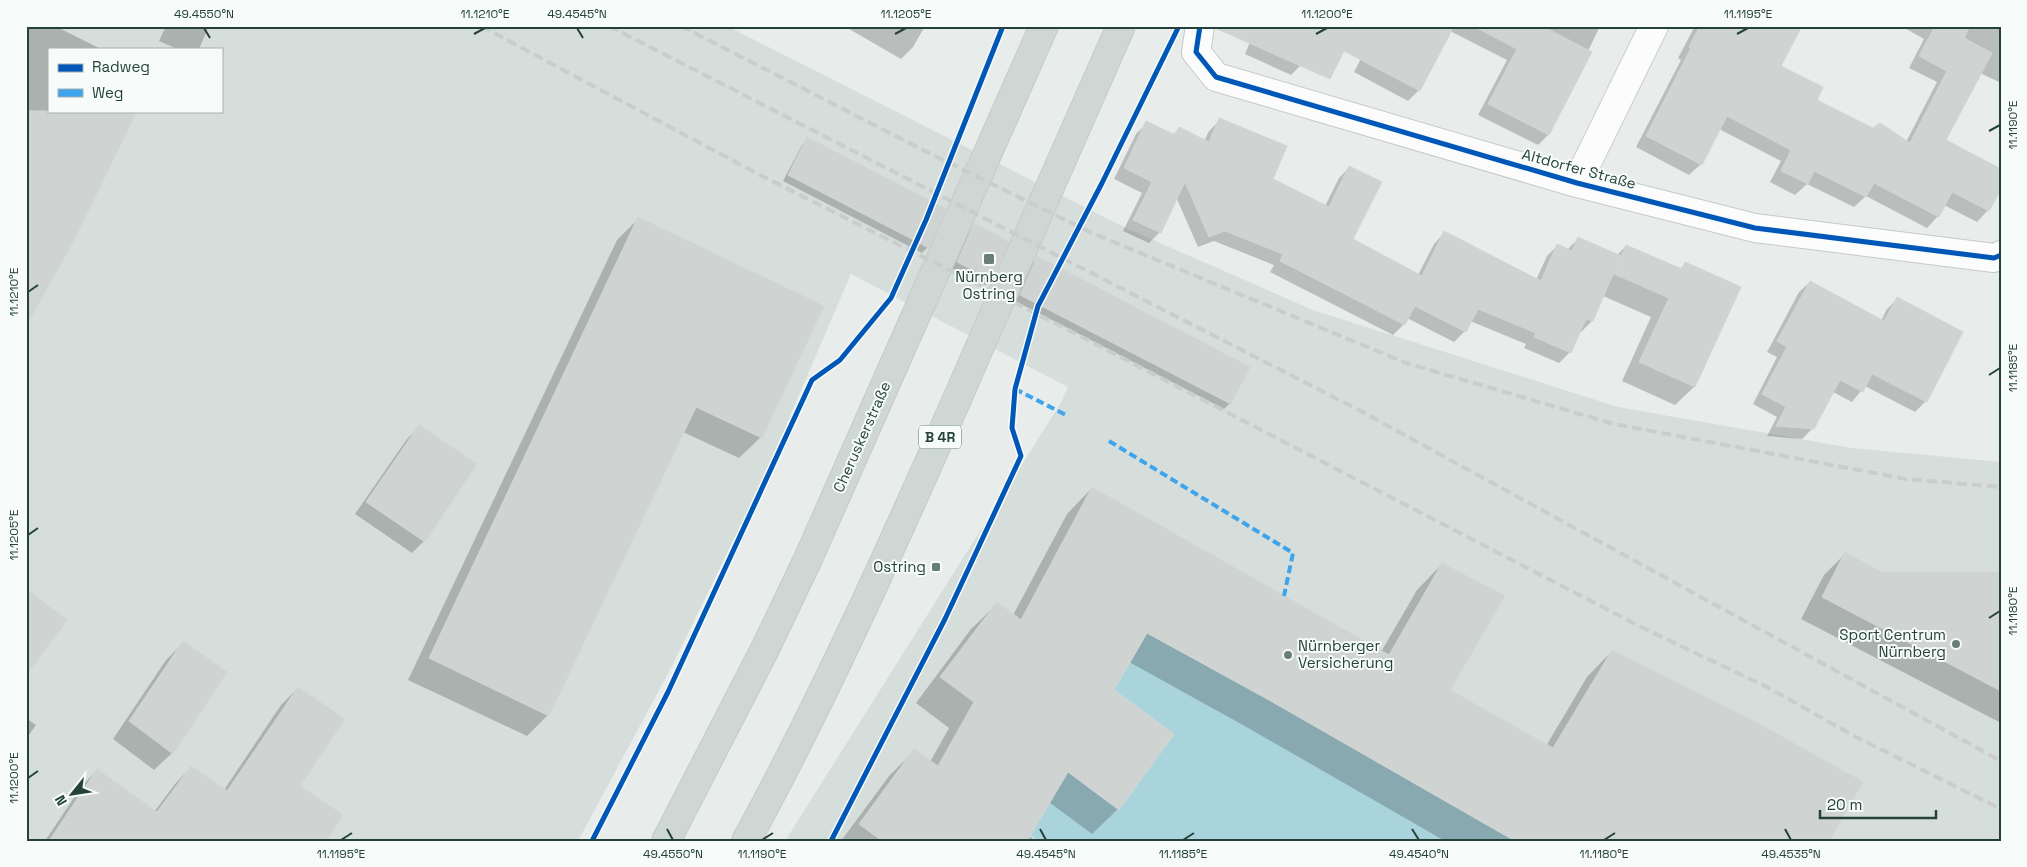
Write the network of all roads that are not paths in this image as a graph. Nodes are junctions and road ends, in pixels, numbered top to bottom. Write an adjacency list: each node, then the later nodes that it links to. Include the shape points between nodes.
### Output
1 (1044, 26): 7 (main road, Cheruskerstraße, via 804,567 760,660)
2 (1121, 26): 8 (main road, B 4R, via 862,610)
3 (1200, 26): 5 (street, Altdorfer Straße, via 1196,52 1216,77)
4 (1654, 26): 5 (street)
5 (1577, 183): 6 (street, Altdorfer Straße, via 1756,228 1994,258)
6 (2001, 255)
7 (666, 841)
8 (746, 841)

